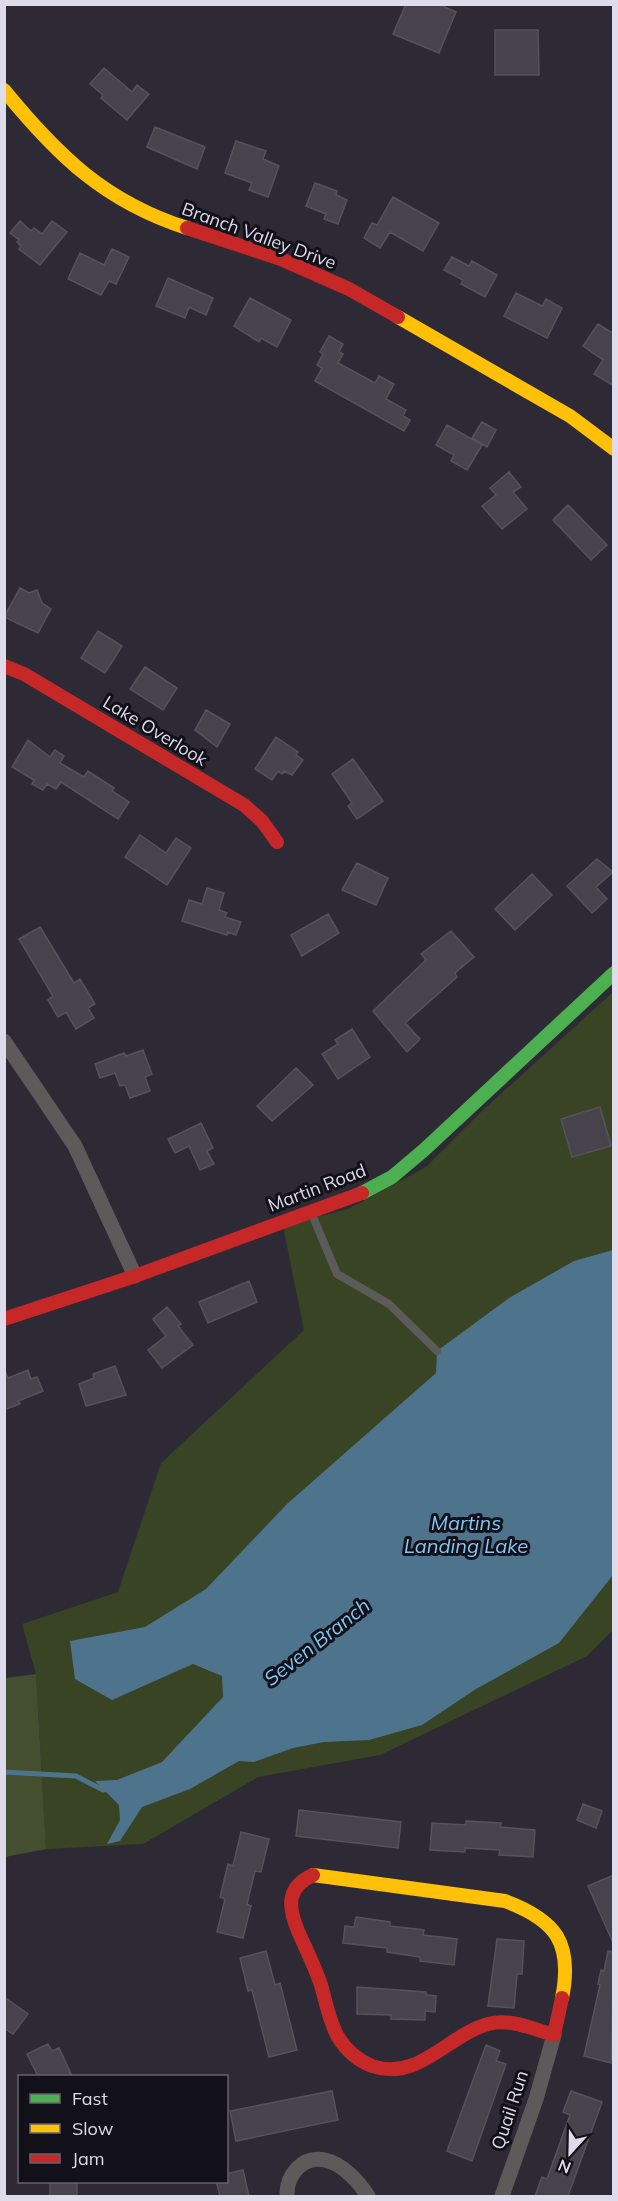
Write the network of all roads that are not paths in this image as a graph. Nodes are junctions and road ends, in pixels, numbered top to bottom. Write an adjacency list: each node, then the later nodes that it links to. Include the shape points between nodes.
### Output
1 (4, 90): 2 (street, Branch Valley Drive, via 43,138 73,166 132,206 349,289 570,416)
2 (614, 449)
3 (4, 666): 4 (street, Lake Overlook, via 24,674 244,805)
4 (277, 842)
5 (614, 973): 7 (street, Martin Road, via 392,1177 357,1195)
6 (4, 1041): 8 (street, via 75,1146)
7 (310, 1211): 8 (street, Martin Road); 10 (lane, via 338,1274 389,1304)
8 (135, 1276): 9 (street, Martin Road)
9 (4, 1318)
10 (437, 1351)
11 (554, 2035): 11 (street, via 515,2023 490,2023 466,2031 412,2067 389,2070 366,2064 349,2052 336,2035 291,1913 292,1889 313,1875 505,1900 523,1906 553,1929 567,1963); 14 (street, Quail Run)
12 (287, 2196): 13 (street, via 287,2186 298,2167 325,2160 345,2170)
13 (368, 2196)
14 (502, 2196)

